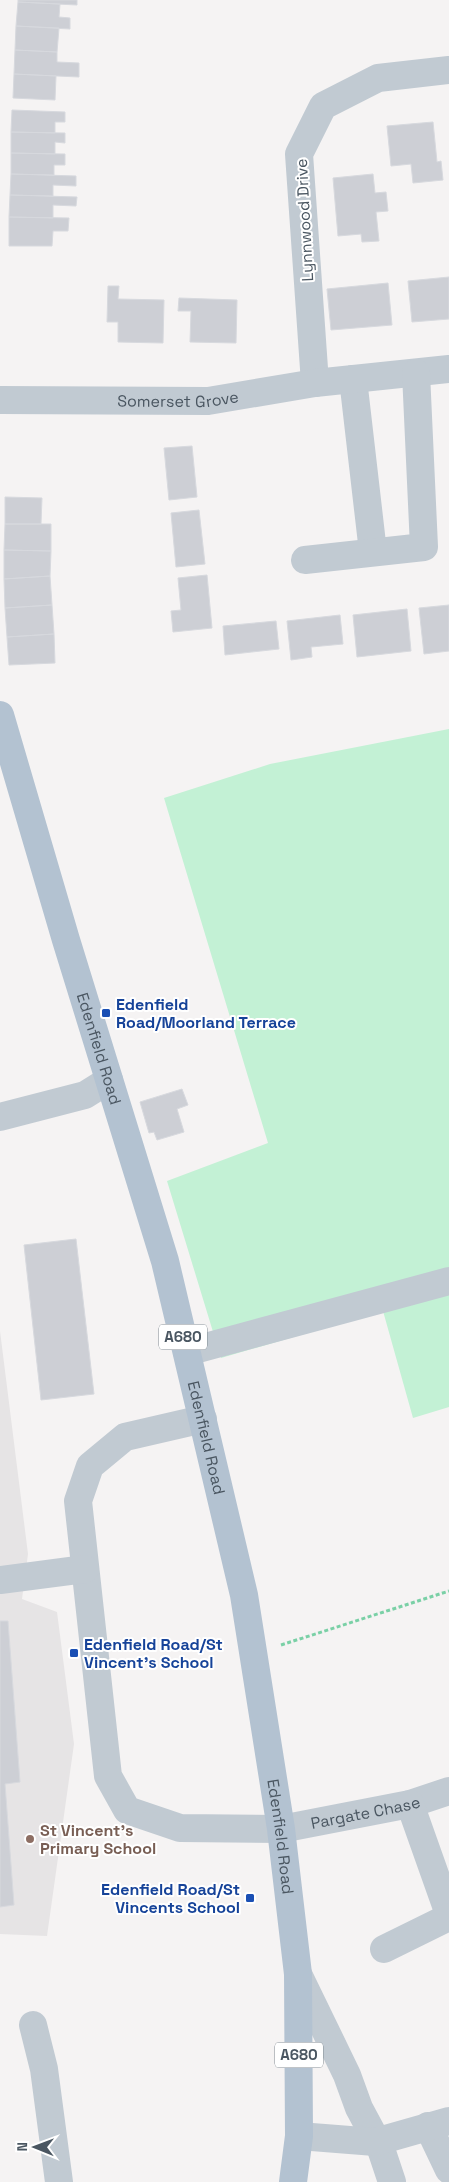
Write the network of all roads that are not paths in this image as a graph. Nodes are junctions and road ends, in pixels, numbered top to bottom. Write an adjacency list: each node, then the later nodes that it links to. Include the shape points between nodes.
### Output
1 (449, 70): 5 (street, Lynnwood Drive, via 378,78 323,106 299,154)
2 (449, 370): 3 (street, Somerset Grove)
3 (416, 373): 4 (street, Somerset Grove); 7 (street, via 424,547)
4 (353, 379): 5 (street, Somerset Grove); 7 (street)
5 (315, 383): 6 (street, Somerset Grove, via 208,401)
6 (0, 400)
7 (373, 552): 8 (street)
8 (305, 560)
9 (0, 715): 10 (main road, Edenfield Road / A680)
10 (109, 1080): 11 (street, via 85,1095); 13 (main road, Edenfield Road / A680, via 165,1261)
11 (0, 1116)
12 (449, 1281): 13 (street)
13 (187, 1352): 14 (main road, Edenfield Road / A680)
14 (203, 1419): 15 (street, Pargate Chase, via 125,1437 90,1466 78,1501); 19 (main road, Edenfield Road / A680, via 244,1595)
15 (85, 1569): 16 (street); 19 (street, Pargate Chase, via 108,1776 127,1810 180,1828)
16 (0, 1580)
17 (449, 1791): 18 (street, Pargate Chase)
18 (410, 1804): 19 (street, Pargate Chase); 20 (street)
19 (281, 1829): 22 (main road, Edenfield Road / A680)
20 (449, 1916): 21 (street)
21 (384, 1949)
22 (298, 1974): 25 (main road, Edenfield Road / A680); 26 (street)
23 (33, 2025): 28 (street, via 44,2069)
24 (438, 2123): 26 (street); 27 (street)
25 (299, 2136): 26 (street); 29 (main road, Edenfield Road / A680)
26 (375, 2142): 30 (street)
27 (449, 2170)
28 (59, 2182)
29 (293, 2182)
30 (392, 2182)

